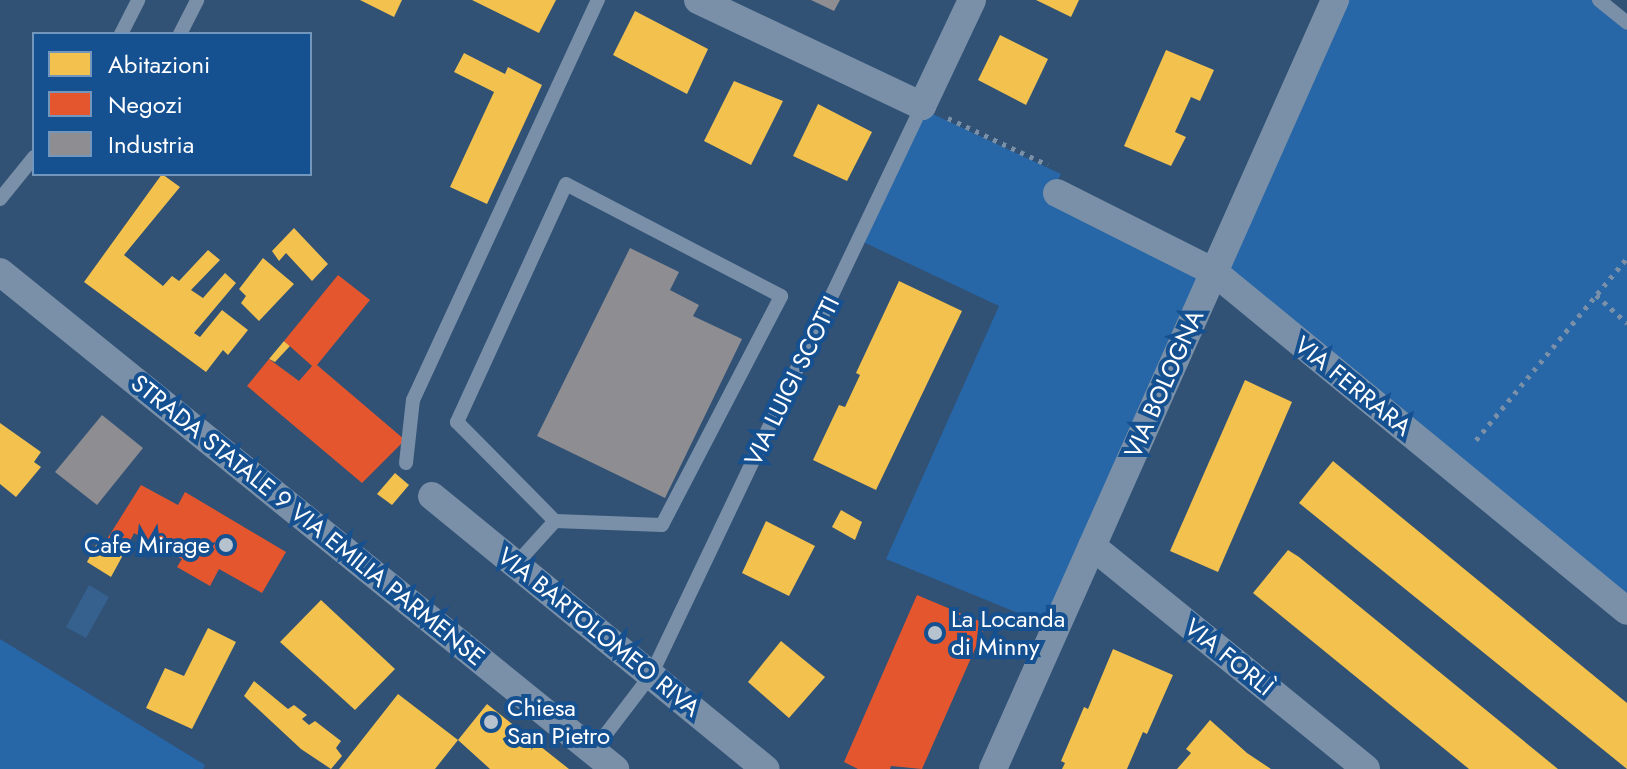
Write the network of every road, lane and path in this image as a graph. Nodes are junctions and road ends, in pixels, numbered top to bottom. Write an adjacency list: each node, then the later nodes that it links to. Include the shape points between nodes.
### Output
1 (138, 0): 9 (lane)
2 (197, 0): 10 (lane)
3 (598, 0): 21 (lane, via 413,400)
4 (698, 0): 11 (street)
5 (972, 0): 11 (street, VIA LUIGI SCOTTI)
6 (1335, 0): 17 (street, VIA BOLOGNA)
7 (1599, 0): 8 (lane)
8 (1627, 23)
9 (122, 32)
10 (181, 32)
11 (922, 106): 13 (path, via 1066,174); 27 (lane, VIA LUIGI SCOTTI)
12 (32, 159): 14 (lane)
13 (1057, 193): 17 (street, VIA FERRARA)
14 (0, 199)
15 (1627, 258): 18 (path)
16 (0, 272): 28 (street, STRADA STATALE 9 VIA EMILIA PARMENSE)
17 (1214, 272): 24 (street, VIA BOLOGNA); 26 (street, VIA FERRARA)
18 (1596, 295): 19 (path); 20 (path)
19 (1627, 323)
20 (1476, 440)
21 (406, 463)
22 (432, 496): 25 (street, VIA BARTOLOMEO RIVA)
23 (555, 521): 23 (lane, via 662,525 781,296 566,184 457,422); 25 (lane)
24 (1092, 546): 30 (street, VIA BOLOGNA); 31 (street, VIA FORLÌ)
25 (516, 564): 27 (street, VIA BARTOLOMEO RIVA)
26 (1627, 611)
27 (651, 675): 28 (lane, VIA LUIGI SCOTTI); 29 (street, VIA BARTOLOMEO RIVA)
28 (604, 760)
29 (765, 769)
30 (993, 769)
31 (1366, 769)

